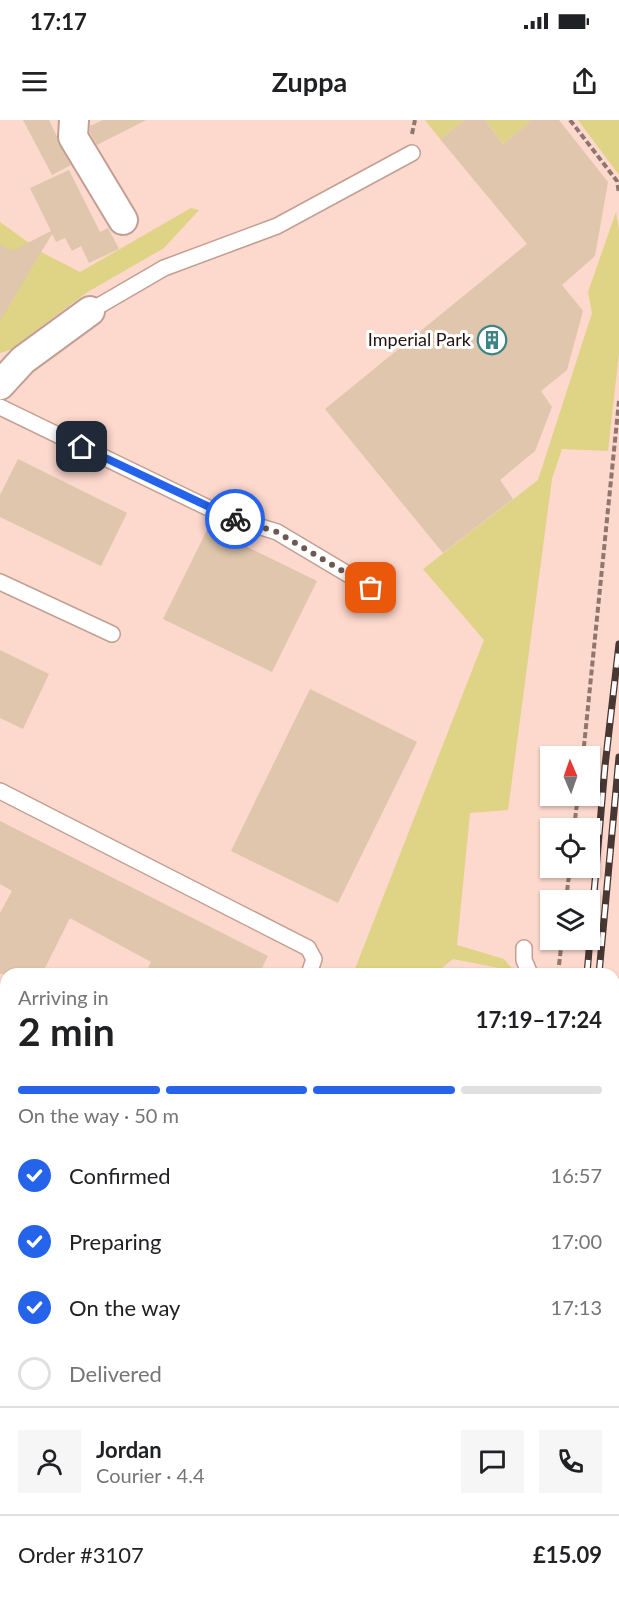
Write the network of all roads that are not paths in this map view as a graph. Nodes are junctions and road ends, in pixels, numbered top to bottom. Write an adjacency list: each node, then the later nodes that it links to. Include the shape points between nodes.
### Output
1 (74, 120): 3 (street, via 73,137)
2 (412, 153): 4 (lane, via 277,226 164,268)
3 (123, 220)
4 (90, 311): 5 (street, via 23,360)
5 (0, 385)
6 (0, 407): 8 (lane, via 223,515 277,532)
7 (0, 582): 9 (lane)
8 (371, 588)
9 (112, 634)
10 (0, 791): 12 (lane, via 308,948 314,960)
11 (524, 948): 13 (lane)
12 (311, 968)
13 (527, 968)

